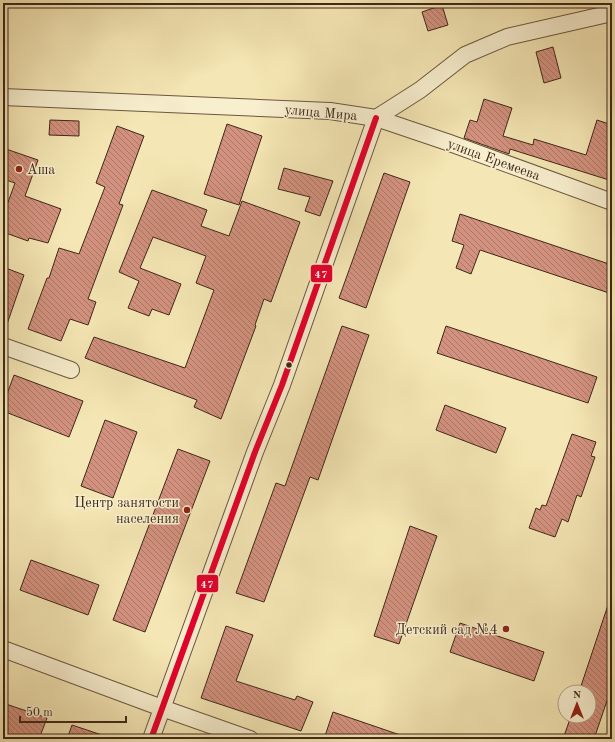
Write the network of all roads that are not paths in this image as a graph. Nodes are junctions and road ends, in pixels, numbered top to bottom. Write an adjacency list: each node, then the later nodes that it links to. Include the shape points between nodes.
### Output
1 (612, 13): 3 (street, улица Мира, via 507,37 465,55 420,90)
2 (3, 97): 3 (street, улица Мира, via 330,111)
3 (376, 118): 4 (street, улица Еремеева); 8 (street, via 284,378)
4 (612, 202)
5 (3, 346): 6 (street)
6 (71, 370)
7 (3, 649): 8 (street)
8 (162, 708): 9 (street); 10 (street)
9 (151, 739)
10 (250, 739)

